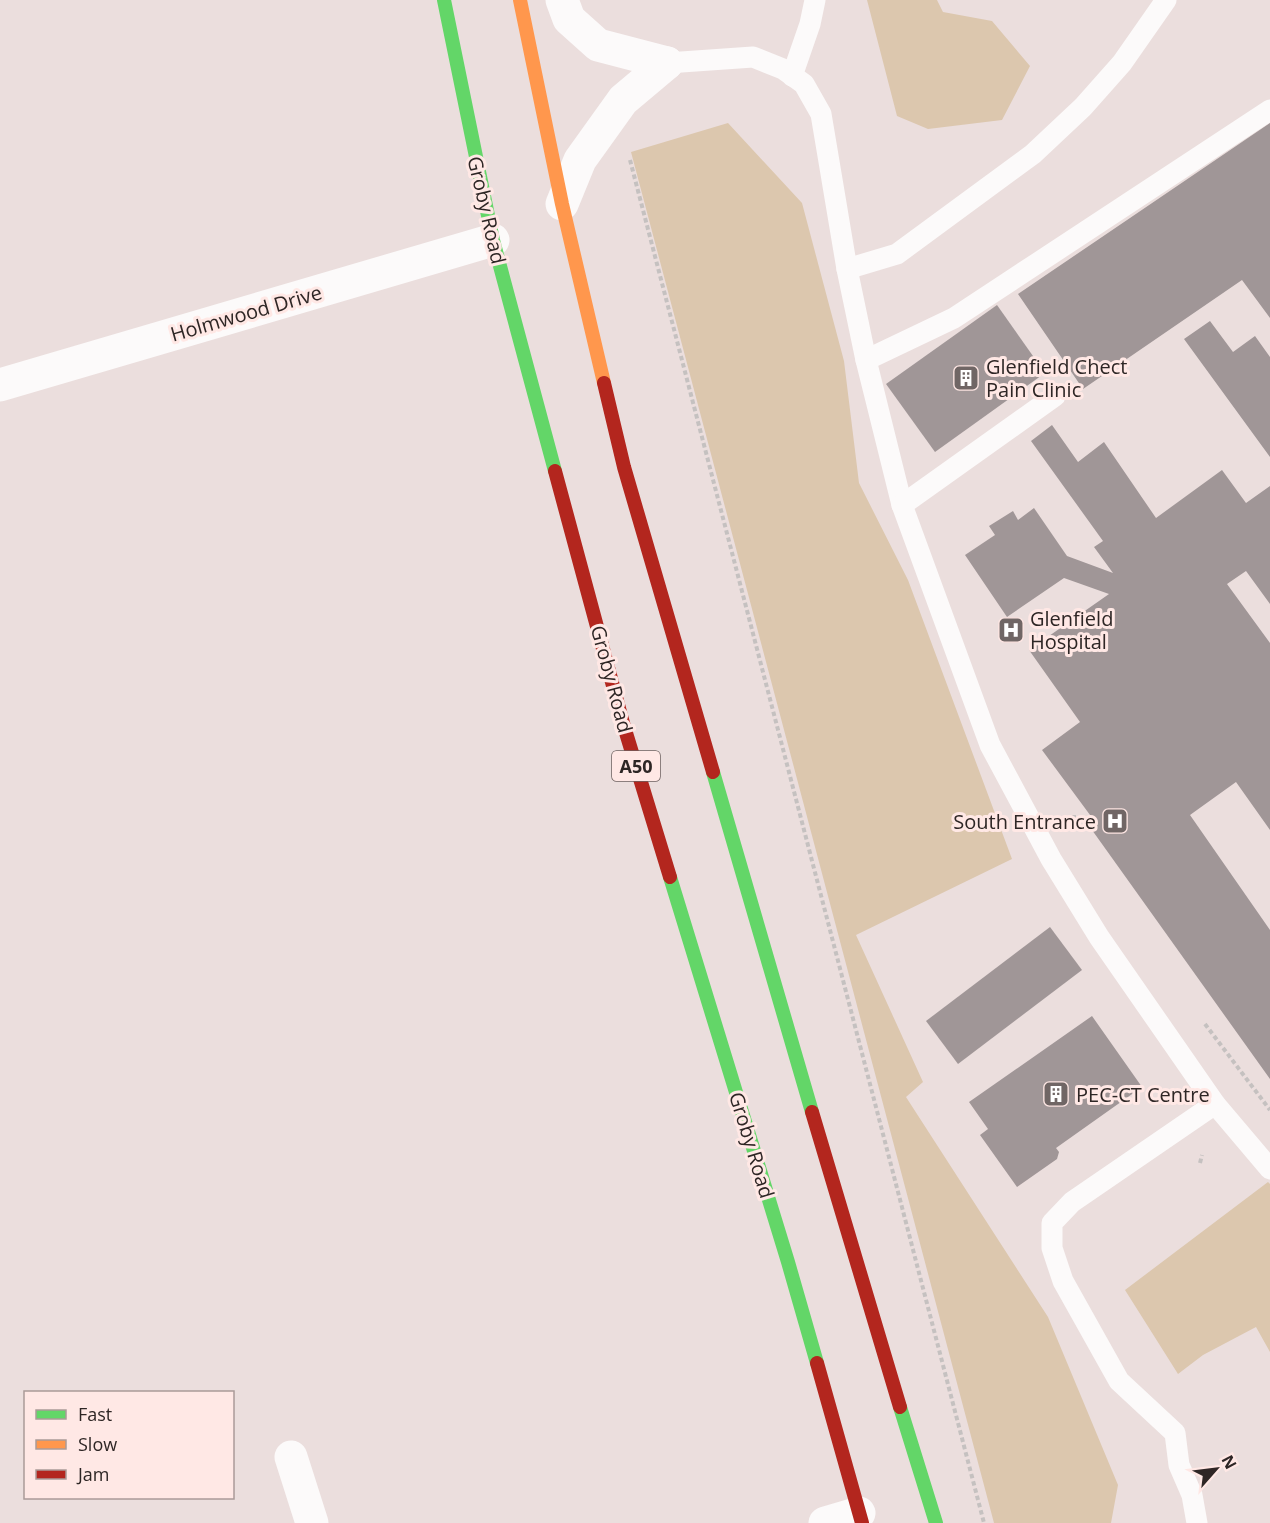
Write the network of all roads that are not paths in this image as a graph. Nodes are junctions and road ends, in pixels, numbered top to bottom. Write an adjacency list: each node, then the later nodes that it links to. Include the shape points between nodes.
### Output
1 (444, 0): 10 (highway, Groby Road / A50)
2 (520, 0): 9 (highway)
3 (562, 0): 6 (street, via 569,19 598,45)
4 (815, 0): 7 (lane)
5 (1166, 0): 11 (lane, via 1122,63 1034,154 897,254)
6 (667, 63): 7 (lane, via 753,57); 9 (street, via 623,100 580,160)
7 (792, 76): 11 (lane, via 804,84 821,114)
8 (1270, 110): 12 (lane, via 954,318)
9 (562, 204): 22 (highway, via 624,467)
10 (493, 240): 13 (street, Holmwood Drive); 19 (highway, Groby Road / A50, via 623,723 788,1262)
11 (847, 269): 12 (lane)
12 (866, 360): 15 (lane)
13 (0, 385)
14 (1055, 396): 15 (lane)
15 (902, 506): 16 (lane, via 990,745 1051,859 1099,937)
16 (1215, 1104): 17 (lane); 23 (lane, via 1072,1202 1052,1223 1052,1248 1063,1281 1119,1381 1175,1433 1179,1465 1192,1495)
17 (1270, 1169)
18 (291, 1457): 20 (street)
19 (861, 1518): 21 (street)
20 (312, 1523)
21 (825, 1523)
22 (936, 1523)
23 (1197, 1523)

